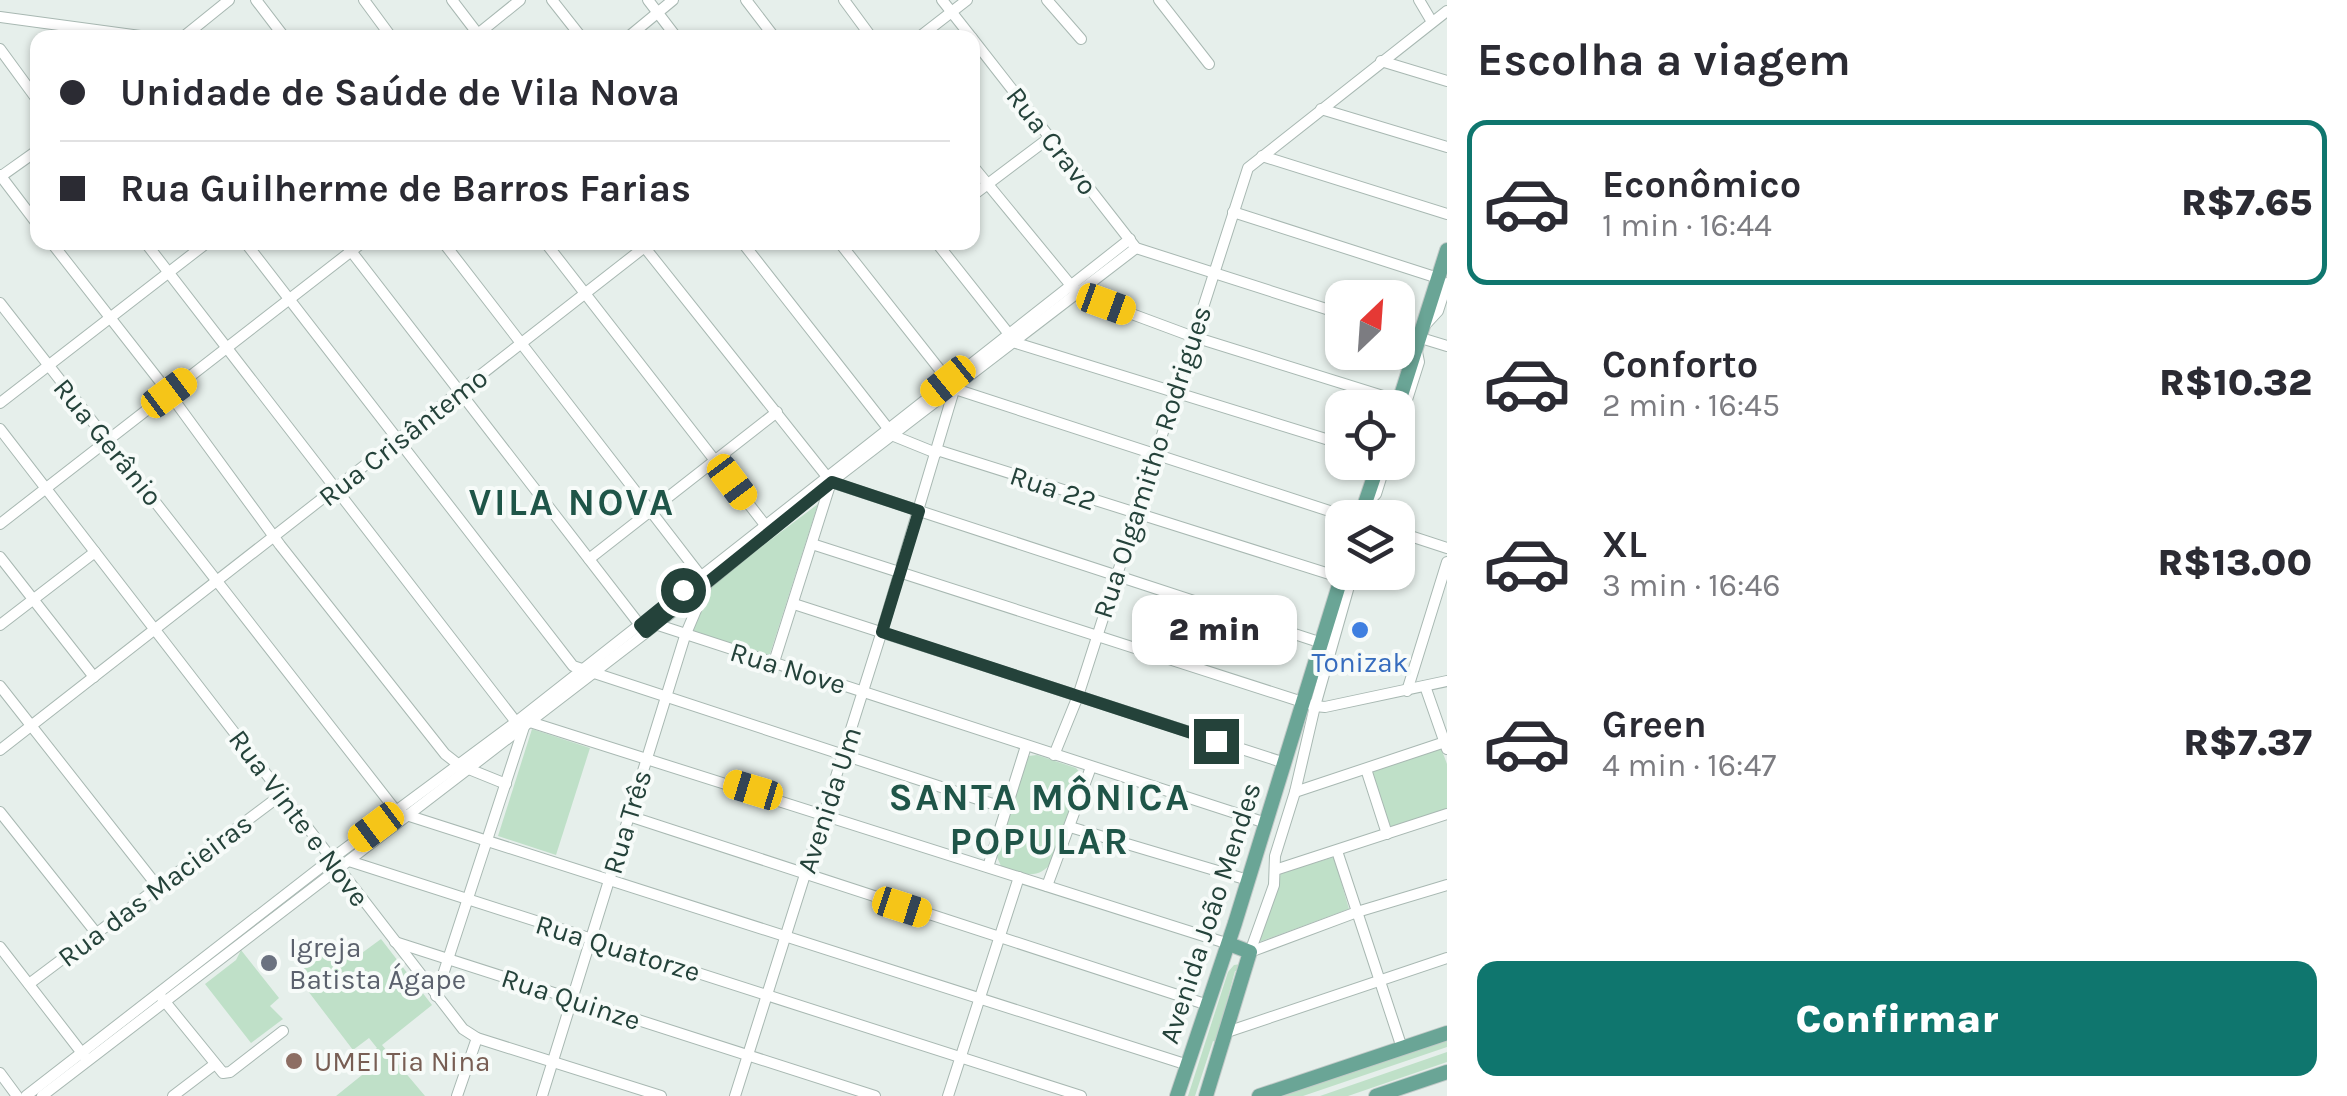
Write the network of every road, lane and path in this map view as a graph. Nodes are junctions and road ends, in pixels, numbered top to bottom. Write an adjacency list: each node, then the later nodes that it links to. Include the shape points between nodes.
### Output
1 (229, 0): 22 (street)
2 (256, 0): 23 (street)
3 (364, 0): 24 (street)
4 (452, 0): 25 (street)
5 (520, 0): 26 (street)
6 (552, 0): 27 (street)
7 (648, 0): 17 (street)
8 (673, 0): 17 (street)
9 (746, 0): 30 (street)
10 (844, 0): 31 (street)
11 (942, 0): 18 (street, Rua Cravo)
12 (967, 0): 18 (street)
13 (1047, 0): 34 (street)
14 (1159, 0): 38 (street)
15 (1419, 0): 20 (street)
16 (1447, 11): 20 (street)
17 (657, 12): 28 (street); 29 (street)
18 (951, 12): 32 (street); 33 (street, Rua Cravo)
19 (0, 17): 21 (street)
20 (1432, 22): 37 (street)
21 (63, 30)
22 (192, 30)
23 (279, 30)
24 (386, 30)
25 (473, 30)
26 (484, 30)
27 (576, 30)
28 (636, 30)
29 (671, 30)
30 (769, 30)
31 (866, 30)
32 (928, 30)
33 (966, 30)
34 (1081, 39)
35 (980, 48): 42 (street, Rua Cravo)
36 (0, 49): 40 (street)
37 (1380, 61): 39 (street); 41 (street)
38 (1209, 64)
39 (1447, 82)
40 (30, 90)
41 (1321, 109): 43 (street); 45 (street)
42 (1049, 138): 48 (street); 53 (street, Rua Cravo)
43 (1447, 147)
44 (30, 155): 47 (street)
45 (1262, 156): 50 (street, Rua Olgamitho Rodrigues, via 1248,168); 51 (street)
46 (980, 174): 48 (street)
47 (0, 176): 52 (street)
48 (988, 184): 49 (street); 71 (street)
49 (980, 190)
50 (1233, 212): 69 (street, Rua Olgamitho Rodrigues); 70 (street)
51 (1447, 214)
52 (30, 215)
53 (1133, 244): 69 (street); 71 (street)
54 (57, 250): 76 (street)
55 (151, 250): 68 (street)
56 (198, 250): 68 (street)
57 (251, 250): 73 (street)
58 (345, 250): 73 (street)
59 (350, 250): 91 (street)
60 (449, 250): 81 (street)
61 (551, 250): 72 (street)
62 (638, 250): 72 (street, Rua Crisântemo)
63 (650, 250): 93 (street)
64 (748, 250): 95 (street)
65 (845, 250): 85 (street)
66 (942, 250): 79 (street)
67 (1447, 252): 70 (main road)
68 (169, 274): 76 (street); 83 (street)
69 (1212, 275): 75 (street); 77 (street, Rua Olgamitho Rodrigues)
70 (1442, 280): 80 (main road)
71 (1074, 290): 77 (street); 79 (street)
72 (585, 295): 81 (street, Rua Crisântemo); 101 (street)
73 (291, 300): 83 (street); 98 (street)
74 (0, 302): 84 (street, Rua Gerânio)
75 (1325, 309)
76 (108, 319): 84 (street); 90 (street)
77 (1192, 336): 86 (street); 89 (street, Rua Olgamitho Rodrigues)
78 (1415, 337): 80 (street)
79 (1012, 338): 85 (street); 89 (street)
80 (1419, 338): 82 (street); 87 (main road); 88 (street)
81 (524, 343): 91 (street, Rua Crisântemo); 105 (street)
82 (1447, 346)
83 (228, 348): 90 (street); 103 (street)
84 (48, 366): 92 (street); 97 (street, Rua Gerânio)
85 (951, 385): 95 (street); 99 (street, Avenida Um); 100 (street)
86 (1356, 390)
87 (1402, 390)
88 (1410, 390)
89 (1175, 392): 96 (street); 100 (street, Rua Olgamitho Rodrigues)
90 (169, 393): 97 (street); 111 (street)
91 (459, 393): 98 (street, Rua Crisântemo); 117 (street)
92 (0, 404)
93 (777, 412): 101 (street); 102 (street)
94 (0, 429): 104 (street, Rua Vinte e Nove)
95 (891, 432): 99 (street, Rua 22); 102 (street)
96 (1325, 439)
97 (106, 440): 104 (street); 123 (street, Rua Gerânio)
98 (400, 440): 103 (street, Rua Crisântemo); 136 (street, via 567,661)
99 (937, 452): 107 (street, Avenida Um); 108 (street, Rua 22)
100 (1156, 455): 106 (street); 108 (street, Rua Olgamitho Rodrigues)
101 (715, 460): 105 (street); 110 (street)
102 (829, 479): 107 (street); 110 (street); 113 (street)
103 (338, 489): 111 (street, Rua Crisântemo); 146 (street)
104 (45, 490): 109 (street); 115 (street, Rua Vinte e Nove)
105 (652, 510): 117 (street); 122 (street)
106 (1325, 510)
107 (919, 511): 120 (street, Avenida Um); 121 (street)
108 (1135, 514): 119 (street, Rua 22); 121 (street, Rua Olgamitho Rodrigues)
109 (0, 524)
110 (769, 529): 122 (street)
111 (274, 537): 123 (street, Rua Crisântemo); 155 (street, via 433,739)
112 (1415, 538): 114 (street)
113 (812, 544): 120 (street); 127 (street)
114 (1447, 548)
115 (95, 552): 126 (street); 130 (street, Rua Vinte e Nove)
116 (0, 556): 126 (street)
117 (589, 558): 129 (street)
118 (1447, 562): 141 (street)
119 (1325, 568)
120 (900, 572): 131 (street, Avenida Um); 132 (street)
121 (1116, 575): 132 (street, Rua Olgamitho Rodrigues); 134 (street)
122 (704, 580): 129 (street); 133 (street, Rua Três)
123 (216, 582): 130 (street, Rua Crisântemo); 164 (street, Rua Gerânio)
124 (1341, 590): 134 (main road, Avenida João Mendes)
125 (1341, 590): 145 (street, Avenida João Mendes)
126 (33, 600): 128 (street); 137 (street)
127 (794, 604): 131 (street); 135 (street)
128 (0, 625)
129 (647, 625): 133 (street, Rua Nove); 136 (street)
130 (155, 629): 137 (street, Rua Crisântemo); 160 (street, Rua Vinte e Nove)
131 (882, 632): 142 (street, Avenida Um); 143 (street)
132 (1097, 634): 143 (street, Rua Olgamitho Rodrigues); 145 (street)
133 (685, 636): 135 (street, Rua Nove); 144 (street, Rua Três)
134 (1322, 644): 145 (main road, Avenida João Mendes)
135 (774, 662): 142 (street, Rua Nove)
136 (586, 672): 144 (street); 146 (street)
137 (94, 677): 147 (street, Rua Crisântemo)
138 (1447, 681): 140 (street)
139 (0, 686): 147 (street)
140 (1425, 686): 141 (street); 148 (street)
141 (1407, 691): 145 (street, via 1325,707)
142 (864, 692): 149 (street, Rua Nove); 151 (street, Avenida Um)
143 (1078, 696): 152 (street, Rua Olgamitho Rodrigues); 154 (street)
144 (666, 699): 151 (street); 153 (street, Rua Três)
145 (1309, 704): 154 (main road, Avenida João Mendes); 159 (street)
146 (523, 723): 153 (street); 155 (street); 158 (street)
147 (32, 726): 150 (street, Rua Crisântemo); 181 (street)
148 (1446, 745): 157 (street)
149 (1026, 746): 152 (street, Rua Nove); 161 (street)
150 (0, 750)
151 (844, 753): 161 (street); 163 (street, Avenida Um)
152 (1054, 755): 156 (street, Rua Nove)
153 (647, 758): 163 (street); 166 (street, Rua Três)
154 (1285, 763): 167 (main road, Avenida João Mendes)
155 (463, 767): 158 (street); 164 (street)
156 (1091, 767): 167 (street, Rua Nove); 168 (street)
157 (1366, 768): 159 (street); 169 (street)
158 (506, 784): 170 (street)
159 (1295, 792): 175 (street)
160 (281, 795): 173 (street, Rua Vinte e Nove); 181 (street, Rua das Macieiras)
161 (1008, 809): 174 (street)
162 (0, 812): 185 (street)
163 (824, 812): 174 (street); 176 (street, Avenida Um)
164 (402, 814): 170 (street); 172 (street); 173 (street)
165 (1447, 814): 169 (street)
166 (629, 816): 176 (street); 178 (street, Rua Três)
167 (1266, 822): 179 (main road, Avenida João Mendes)
168 (1070, 827): 179 (street); 182 (street)
169 (1387, 834): 171 (street)
170 (488, 840): 178 (street); 183 (street)
171 (1337, 851): 175 (street); 184 (street)
172 (350, 860): 173 (street); 183 (street, Rua Quatorze)
173 (334, 864): 189 (street, Rua Vinte e Nove); 199 (street)
174 (988, 867): 177 (street)
175 (1275, 870): 192 (street)
176 (805, 874): 186 (street, Avenida Um); 188 (street)
177 (1019, 877): 182 (street); 188 (street)
178 (610, 878): 186 (street); 187 (street, Rua Três)
179 (1248, 880): 190 (main road, Avenida João Mendes)
180 (1447, 885): 184 (street)
181 (158, 886): 185 (street, Rua das Macieiras)
182 (1048, 886): 190 (street)
183 (468, 901): 187 (street, Rua Quatorze); 194 (street)
184 (1358, 912): 192 (street); 195 (street)
185 (97, 934): 196 (street, Rua das Macieiras)
186 (787, 934): 197 (street, Avenida Um); 200 (street)
187 (592, 940): 197 (street, Rua Quatorze); 201 (street, Rua Três)
188 (999, 940): 200 (street); 202 (street)
189 (394, 941): 194 (street, Rua Quinze); 198 (street, Rua Vinte e Nove)
190 (1229, 944): 192 (main road); 202 (main road, Avenida João Mendes)
191 (0, 947): 196 (street)
192 (1250, 952): 205 (main road)
193 (1447, 958): 195 (street)
194 (449, 960): 198 (street); 201 (street, Rua Quinze)
195 (1380, 980): 205 (street); 207 (street)
196 (29, 984): 210 (street)
197 (768, 994): 208 (street, Avenida Um); 209 (street, Rua Quatorze)
198 (436, 996): 206 (street, Rua Vinte e Nove)
199 (162, 997): 210 (street); 212 (street)
200 (981, 998): 209 (street); 213 (street)
201 (572, 1000): 208 (street, Rua Quinze); 211 (street, Rua Três)
202 (1208, 1005): 213 (main road, Avenida João Mendes)
203 (283, 1032): 212 (street, via 228,1074)
204 (1447, 1032): 207 (main road)
205 (1224, 1033): 230 (main road)
206 (476, 1038): 211 (street, Rua Vinte e Nove); 223 (street)
207 (1402, 1048): 231 (main road)
208 (749, 1055): 226 (street, Avenida Um); 227 (street, Rua Quinze)
209 (962, 1055): 228 (street); 229 (street, Rua Quatorze)
210 (85, 1057): 216 (street)
211 (552, 1062): 217 (street, Rua Vinte e Nove); 224 (street, Rua Três)
212 (214, 1064): 222 (street)
213 (1188, 1064): 218 (main road, Avenida João Mendes)
214 (0, 1072): 219 (street)
215 (1447, 1072): 232 (main road)
216 (54, 1081): 220 (street); 221 (street)
217 (627, 1091): 225 (street, Rua Vinte e Nove)
218 (1179, 1092)
219 (17, 1096)
220 (26, 1096)
221 (42, 1096)
222 (173, 1096)
223 (458, 1096)
224 (542, 1096)
225 (661, 1096)
226 (734, 1096)
227 (876, 1096)
228 (948, 1096)
229 (1081, 1096)
230 (1206, 1096)
231 (1259, 1096)
232 (1376, 1096)

